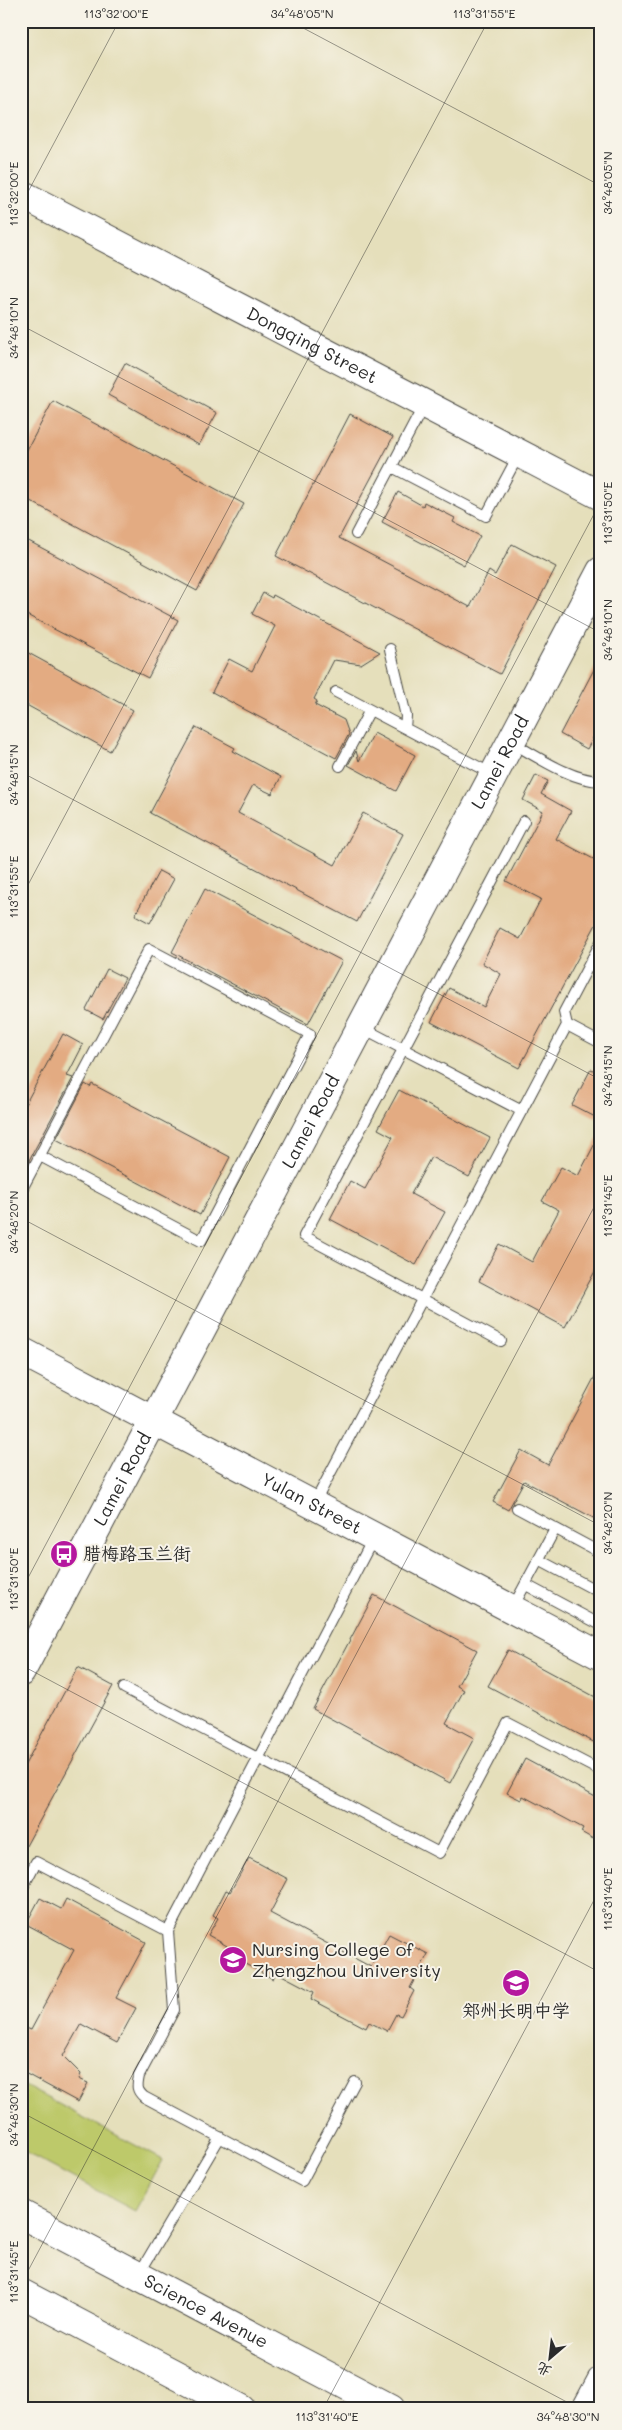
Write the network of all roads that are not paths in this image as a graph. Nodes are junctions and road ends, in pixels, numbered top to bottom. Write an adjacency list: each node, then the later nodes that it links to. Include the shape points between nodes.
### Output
1 (21, 194): 2 (street, Dongqing Street)
2 (425, 404): 3 (street, Dongqing Street); 4 (lane)
3 (519, 454): 4 (lane, via 486,516); 5 (street, Dongqing Street)
4 (392, 467): 6 (lane)
5 (601, 496)
6 (356, 534)
7 (601, 571): 12 (street, Lamei Road)
8 (390, 649): 11 (lane, via 406,716)
9 (336, 692): 10 (lane)
10 (370, 710): 11 (lane); 13 (lane)
11 (405, 728): 14 (lane)
12 (510, 742): 14 (street, Lamei Road); 15 (lane, via 574,775)
13 (340, 766)
14 (493, 774): 19 (street, Lamei Road)
15 (601, 781)
16 (524, 821): 21 (lane)
17 (601, 942): 18 (lane, via 564,1012)
18 (568, 1025): 20 (lane); 22 (lane)
19 (361, 1026): 21 (lane); 28 (street, Lamei Road)
20 (601, 1043)
21 (403, 1049): 22 (lane); 25 (lane, via 304,1236)
22 (522, 1112): 25 (lane)
23 (40, 1156): 23 (lane, via 149,949 310,1034 201,1241); 24 (lane)
24 (21, 1191)
25 (422, 1299): 26 (lane); 29 (lane)
26 (501, 1341)
27 (21, 1351): 28 (street, Yulan Street)
28 (153, 1420): 29 (street, Yulan Street); 40 (street, Lamei Road)
29 (313, 1505): 32 (street, Yulan Street)
30 (517, 1508): 31 (lane)
31 (555, 1529): 33 (lane); 34 (lane)
32 (374, 1537): 37 (street, Yulan Street); 42 (lane)
33 (601, 1553)
34 (539, 1560): 35 (lane); 36 (lane)
35 (526, 1585): 37 (lane); 38 (lane)
36 (601, 1593)
37 (512, 1610): 39 (street, Yulan Street)
38 (601, 1625)
39 (601, 1656)
40 (21, 1672)
41 (124, 1688): 42 (lane)
42 (258, 1758): 43 (lane, via 439,1853 508,1723); 45 (lane)
43 (601, 1771)
44 (21, 1891): 45 (lane, via 36,1862)
45 (168, 1931): 47 (lane, via 174,2010 138,2076 137,2088 144,2097)
46 (355, 2082): 47 (lane, via 302,2181)
47 (220, 2137): 49 (lane)
48 (21, 2214): 49 (street, Science Avenue)
49 (139, 2275): 53 (street, Science Avenue)
50 (21, 2293): 52 (street)
51 (601, 2381): 54 (street)
52 (240, 2409)
53 (391, 2409)
54 (586, 2409)

